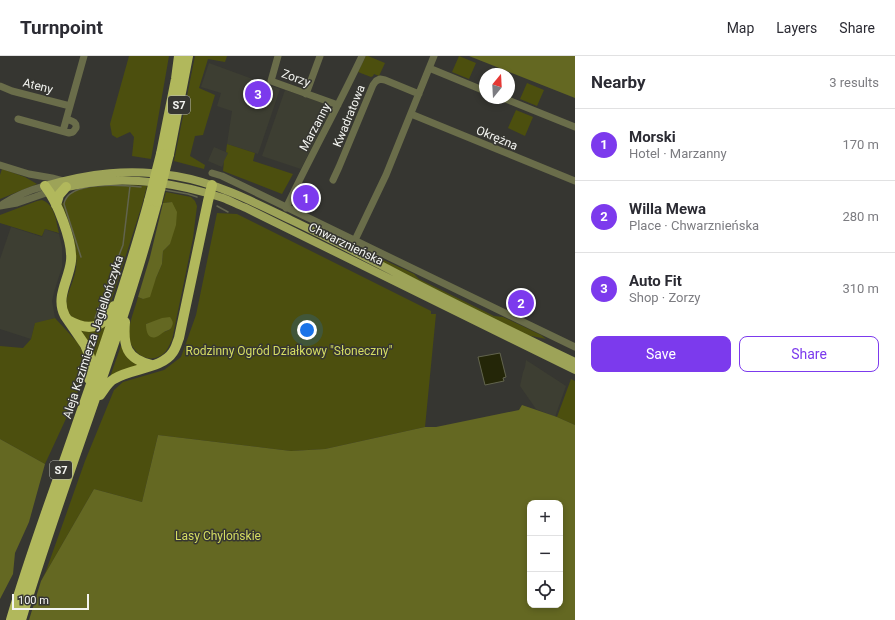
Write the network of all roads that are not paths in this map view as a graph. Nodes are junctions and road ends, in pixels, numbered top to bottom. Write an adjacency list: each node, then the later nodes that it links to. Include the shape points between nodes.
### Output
1 (84, 56): 15 (street)
2 (179, 56): 21 (highway, Aleja Kazimierza Jagiellończyka / S7)
3 (188, 56): 21 (highway, Aleja Kazimierza Jagiellończyka / S7, via 184,82)
4 (278, 56): 11 (street, Zorzy, via 270,81)
5 (320, 56): 11 (street)
6 (362, 56): 14 (street, Marzanny)
7 (434, 56): 8 (street)
8 (429, 68): 10 (street); 12 (street)
9 (0, 86): 15 (street, Ateny)
10 (479, 89)
11 (306, 94): 14 (street, Zorzy)
12 (419, 94): 16 (street); 25 (street, Kwadratowa, via 385,80 376,81)
13 (515, 103): 19 (street)
14 (338, 105): 32 (street, Marzanny)
15 (70, 106): 18 (street)
16 (411, 114): 26 (street, Okrężna); 33 (street)
17 (18, 119): 20 (street)
18 (67, 119): 20 (street); 20 (street, via 75,122 76,128 72,133)
19 (575, 127)
20 (64, 131)
21 (165, 154): 34 (highway, Aleja Kazimierza Jagiellończyka / S7, bridge, via 145,247)
22 (1, 164): 24 (street, Chwarznieńska)
23 (212, 173): 32 (street, Chwarznieńska)
24 (29, 174): 27 (street, Chwarznieńska, via 52,178); 28 (street, Chwarznieńska)
25 (333, 180)
26 (575, 181)
27 (64, 184): 28 (main road, Chwarznieńska); 29 (main road, Chwarznieńska, via 87,175 139,172 176,176); 30 (highway)
28 (47, 189): 30 (highway); 31 (street, Chwarznieńska, via 30,190)
29 (211, 190): 37 (main road, Chwarznieńska, via 234,193 271,210); 38 (highway, via 177,345 167,359); 39 (main road, Chwarznieńska, via 224,199)
30 (56, 205): 35 (highway, via 68,235 71,254 61,304)
31 (1, 206)
32 (286, 208): 33 (street, Chwarznieńska)
33 (355, 240): 36 (street, Chwarznieńska)
34 (124, 300): 35 (highway, via 100,324 81,326); 38 (highway, via 126,347 139,361); 40 (highway, Aleja Kazimierza Jagiellończyka / S7); 41 (highway, Aleja Kazimierza Jagiellończyka / S7)
35 (68, 320): 40 (highway, via 88,352)
36 (575, 347)
37 (575, 362)
38 (152, 365): 41 (highway, via 114,379)
39 (575, 370)
40 (88, 395): 42 (highway, Aleja Kazimierza Jagiellończyka / S7, via 35,544)
41 (92, 407): 43 (highway, Aleja Kazimierza Jagiellończyka / S7)
42 (12, 620)
43 (21, 620)

